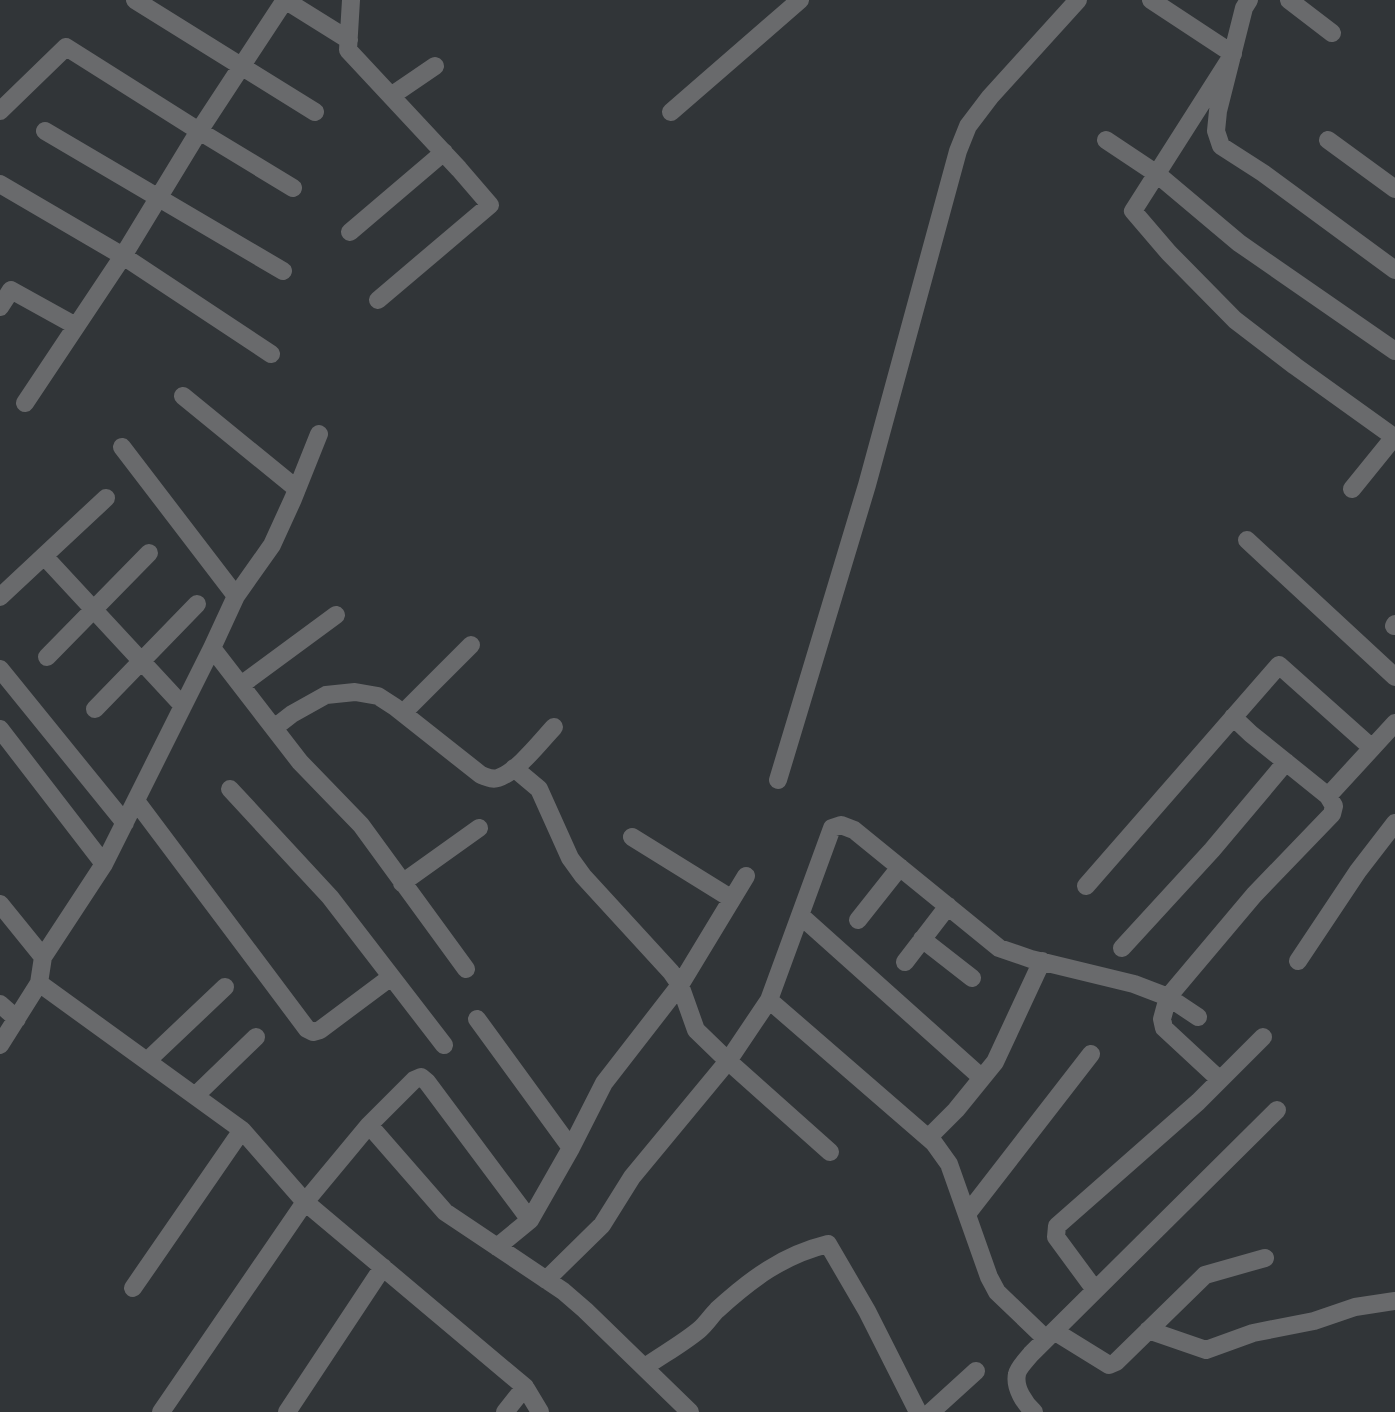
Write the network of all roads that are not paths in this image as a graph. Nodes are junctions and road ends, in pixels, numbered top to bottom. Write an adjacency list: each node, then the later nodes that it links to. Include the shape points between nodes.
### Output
1 (135, 0): 12 (street)
2 (285, 0): 10 (street); 12 (street)
3 (351, 0): 10 (street)
4 (800, 0): 16 (street)
5 (1078, 0): 71 (street, via 990,97 968,126 958,151 867,485)
6 (1151, 0): 11 (street)
7 (1249, 0): 11 (street)
8 (1289, 0): 9 (street)
9 (1332, 33)
10 (349, 40): 14 (street, via 348,50)
11 (1233, 54): 23 (street); 30 (street, via 1216,131 1221,146)
12 (241, 66): 17 (street); 19 (street)
13 (435, 66): 14 (street)
14 (391, 96): 22 (street)
15 (0, 111): 19 (street, via 66,47)
16 (671, 112)
17 (315, 113)
18 (45, 131): 27 (street)
19 (199, 131): 25 (street); 27 (street)
20 (1106, 140): 23 (street)
21 (1328, 140): 26 (street)
22 (444, 152): 28 (street); 32 (street, via 490,205)
23 (1157, 174): 35 (street, via 1239,243); 40 (street, via 1133,211 1169,253 1234,320)
24 (0, 184): 29 (street)
25 (293, 188)
26 (1395, 189)
27 (159, 197): 29 (street); 31 (street)
28 (350, 232)
29 (123, 256): 34 (street); 36 (street)
30 (1395, 270)
31 (283, 271)
32 (379, 300)
33 (0, 307): 34 (street, via 11,290)
34 (76, 326): 38 (street)
35 (1395, 351)
36 (271, 354)
37 (183, 396): 42 (street)
38 (25, 403)
39 (319, 434): 42 (street)
40 (1395, 436): 43 (street)
41 (122, 447): 48 (street)
42 (297, 489): 48 (street, via 272,545)
43 (1352, 489)
44 (106, 498): 47 (street)
45 (1247, 540): 58 (street)
46 (149, 553): 51 (street)
47 (44, 556): 49 (street); 51 (street)
48 (236, 596): 54 (street)
49 (0, 597)
50 (197, 604): 56 (street)
51 (94, 609): 55 (street); 56 (street)
52 (336, 615): 59 (street)
53 (471, 645): 62 (street)
54 (212, 648): 59 (street); 60 (street)
55 (47, 657)
56 (142, 661): 60 (street); 61 (street)
57 (0, 669): 75 (street)
58 (1395, 677)
59 (241, 685): 66 (street)
60 (183, 706): 74 (street)
61 (95, 709)
62 (403, 713): 66 (street, via 378,696 355,692 326,695); 70 (street, via 481,775 499,778)
63 (1233, 717): 68 (street, via 1279,665); 69 (street); 83 (street)
64 (1395, 723): 68 (street)
65 (554, 727): 70 (street)
66 (274, 728): 82 (street, via 361,825)
67 (0, 729): 79 (street)
68 (1372, 748): 73 (street)
69 (1286, 762): 73 (street); 90 (street)
70 (514, 768): 99 (street, via 539,789 583,876)
71 (778, 780)
72 (230, 789): 96 (street, via 330,897)
73 (1328, 796): 101 (street, via 1334,806 1332,814 1254,895)
74 (136, 801): 75 (street); 96 (street, via 307,1029 320,1030)
75 (125, 823): 79 (street)
76 (1395, 823): 93 (street)
77 (479, 828): 82 (street)
78 (632, 837): 84 (street)
79 (104, 864): 91 (street)
80 (900, 867): 86 (street); 87 (street, via 854,830 841,825 832,828); 88 (street)
81 (746, 876): 84 (street)
82 (402, 883): 95 (street)
83 (1086, 886)
84 (732, 899): 99 (street)
85 (0, 904): 91 (street)
86 (948, 906): 89 (street); 92 (street, via 999,948)
87 (802, 916): 102 (street); 114 (street)
88 (858, 920)
89 (922, 939): 94 (street); 97 (street)
90 (1122, 948)
91 (43, 957): 98 (street)
92 (1042, 961): 101 (street); 114 (street, via 995,1062)
93 (1298, 961)
94 (905, 962)
95 (466, 969)
96 (391, 977): 110 (street)
97 (972, 978)
98 (39, 983): 105 (street); 112 (street)
99 (680, 985): 113 (street, via 695,1030); 121 (street, via 604,1083)
100 (225, 987): 112 (street)
101 (1168, 997): 104 (street); 115 (street, via 1164,1028)
102 (769, 1000): 113 (street); 120 (street)
103 (0, 1004): 105 (street)
104 (1198, 1017)
105 (17, 1019): 109 (street)
106 (477, 1019): 121 (street)
107 (256, 1037): 116 (street)
108 (1263, 1037): 115 (street)
109 (0, 1045)
110 (444, 1045)
111 (1091, 1054): 124 (street)
112 (147, 1061): 116 (street)
113 (728, 1061): 122 (street); 129 (street, via 632,1177 602,1225)
114 (982, 1078): 120 (street)
115 (1220, 1080): 131 (street, via 1057,1226 1056,1237)
116 (195, 1096): 119 (street)
117 (1277, 1110): 131 (street)
118 (369, 1125): 123 (street); 125 (street, via 421,1077); 126 (street, via 445,1212)
119 (242, 1130): 123 (street); 130 (street)
120 (928, 1138): 124 (street, via 949,1164)
121 (571, 1148): 125 (street)
122 (830, 1152)
123 (306, 1202): 128 (street); 138 (street)
124 (967, 1214): 134 (street, via 997,1292)
125 (530, 1220): 126 (street)
126 (497, 1247): 129 (street)
127 (1265, 1258): 133 (street, via 1205,1275)
128 (383, 1267): 137 (street); 139 (street)
129 (546, 1280): 135 (street)
130 (133, 1288)
131 (1095, 1290): 134 (street)
132 (1395, 1301): 133 (street, via 1253,1333 1206,1350)
133 (1149, 1330): 134 (street, via 1109,1366)
134 (1050, 1335): 145 (street, via 1017,1374 1019,1390)
135 (645, 1367): 142 (street); 143 (street, via 699,1329 773,1265 828,1244)
136 (976, 1371): 144 (street)
137 (525, 1387): 140 (street); 141 (street)
138 (161, 1412)
139 (287, 1412)
140 (505, 1412)
141 (540, 1412)
142 (690, 1412)
143 (918, 1412)
144 (931, 1412)
145 (1034, 1412)

